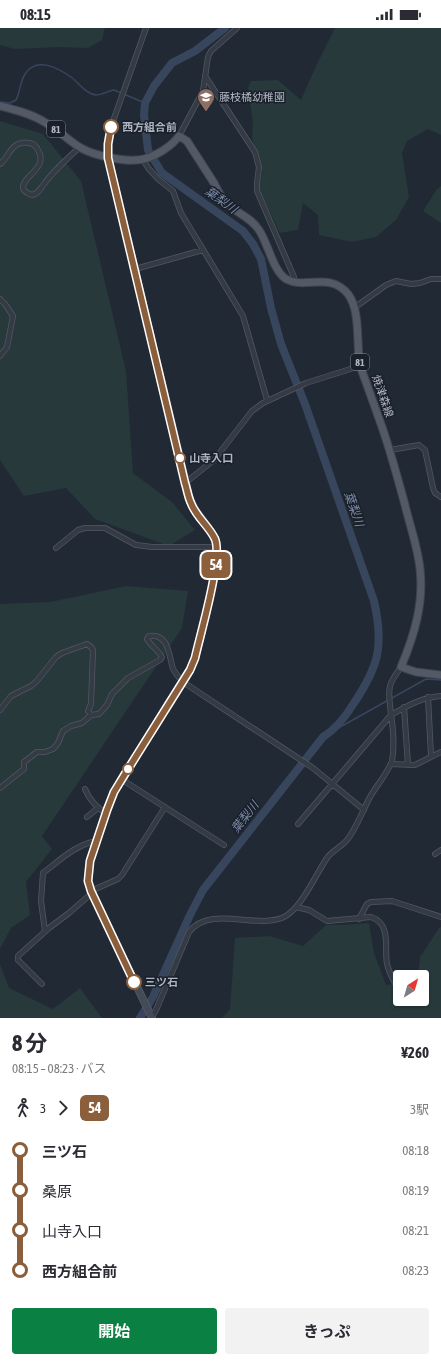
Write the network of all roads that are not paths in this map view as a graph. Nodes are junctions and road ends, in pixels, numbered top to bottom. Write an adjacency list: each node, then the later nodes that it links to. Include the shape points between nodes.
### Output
1 (146, 28): 7 (street, via 111,127)
2 (237, 28): 3 (street, via 211,51)
3 (205, 76): 5 (street, via 203,91); 13 (street, via 255,152 259,167 257,191 294,277)
4 (0, 106): 6 (main road, 81, via 47,123)
5 (179, 136): 8 (main road, 81, via 173,144); 13 (main road, via 187,141 225,202 246,216 259,229 280,274)
6 (80, 147): 7 (main road, 81); 9 (street, via 36,194 32,195 23,188 40,159 33,144 28,142 13,147)
7 (108, 158): 8 (main road, 81); 11 (main road)
8 (144, 159): 10 (street, via 149,170 173,191 180,213)
9 (0, 164)
10 (203, 250): 11 (street); 18 (street, via 243,316)
11 (135, 269): 20 (main road)
12 (441, 279): 15 (street, via 411,284 396,281 386,285)
13 (293, 281): 15 (main road, 焼津森線 / 81, via 326,282 340,287 350,298)
14 (0, 299): 16 (street, via 13,316 7,347)
15 (354, 308): 17 (main road, 焼津森線 / 81)
16 (0, 356)
17 (360, 366): 18 (street, via 306,383); 19 (main road, 焼津森線 / 81)
18 (267, 400): 20 (street, via 252,411 214,460)
19 (390, 450): 21 (street, via 419,445 422,447 425,450 433,488); 24 (main road, 焼津森線 / 81, via 416,549 420,575 417,622)
20 (185, 483): 22 (main road, via 191,504 211,532)
21 (441, 497)
22 (216, 547): 23 (street, via 136,545 105,528 85,528 78,530); 26 (main road, via 216,565 195,658)
23 (56, 548)
24 (401, 667): 25 (main road); 31 (street, via 390,686)
25 (441, 675)
26 (183, 682): 32 (street, via 173,668 170,651 162,639 155,635 149,636 147,639 151,646 162,657 160,660 128,678 112,694 107,706 99,714); 37 (main road); 38 (street, via 299,758)
27 (441, 696): 28 (street)
28 (428, 697): 29 (street); 34 (street)
29 (404, 708): 31 (street); 36 (street)
30 (0, 710): 32 (street, via 11,696 36,682 56,657 87,644 93,650 91,704 88,711)
31 (391, 714): 35 (street, via 393,751); 38 (street)
32 (91, 716): 39 (street, via 63,731 53,749 37,752 24,762 24,770)
33 (441, 752): 34 (street)
34 (431, 756): 36 (street, via 415,765)
35 (390, 764): 36 (street); 43 (street)
36 (408, 765)
37 (121, 779): 41 (street); 44 (main road)
38 (332, 783): 43 (street); 46 (street)
39 (0, 788)
40 (85, 789): 42 (street, via 88,798)
41 (165, 807): 48 (street); 51 (street, via 122,875)
42 (98, 808): 44 (street); 45 (street)
43 (364, 810): 52 (street, via 347,840 328,857)
44 (106, 814): 47 (main road)
45 (87, 817)
46 (298, 824)
47 (97, 841): 51 (main road, via 90,861 88,881); 55 (street, via 70,852 43,873 41,901)
48 (224, 845)
49 (441, 850): 50 (street)
50 (435, 854)
51 (91, 892): 55 (street); 58 (main road)
52 (296, 907): 54 (street, via 308,910 327,921); 58 (street, via 278,919 214,919 199,923 189,932 156,1010)
53 (441, 916): 54 (street, via 392,901 367,904)
54 (359, 919): 56 (street, via 376,919 386,931 387,964)
55 (45, 931): 57 (street, via 18,956 18,960)
56 (393, 980)
57 (42, 984)
58 (151, 1016)

